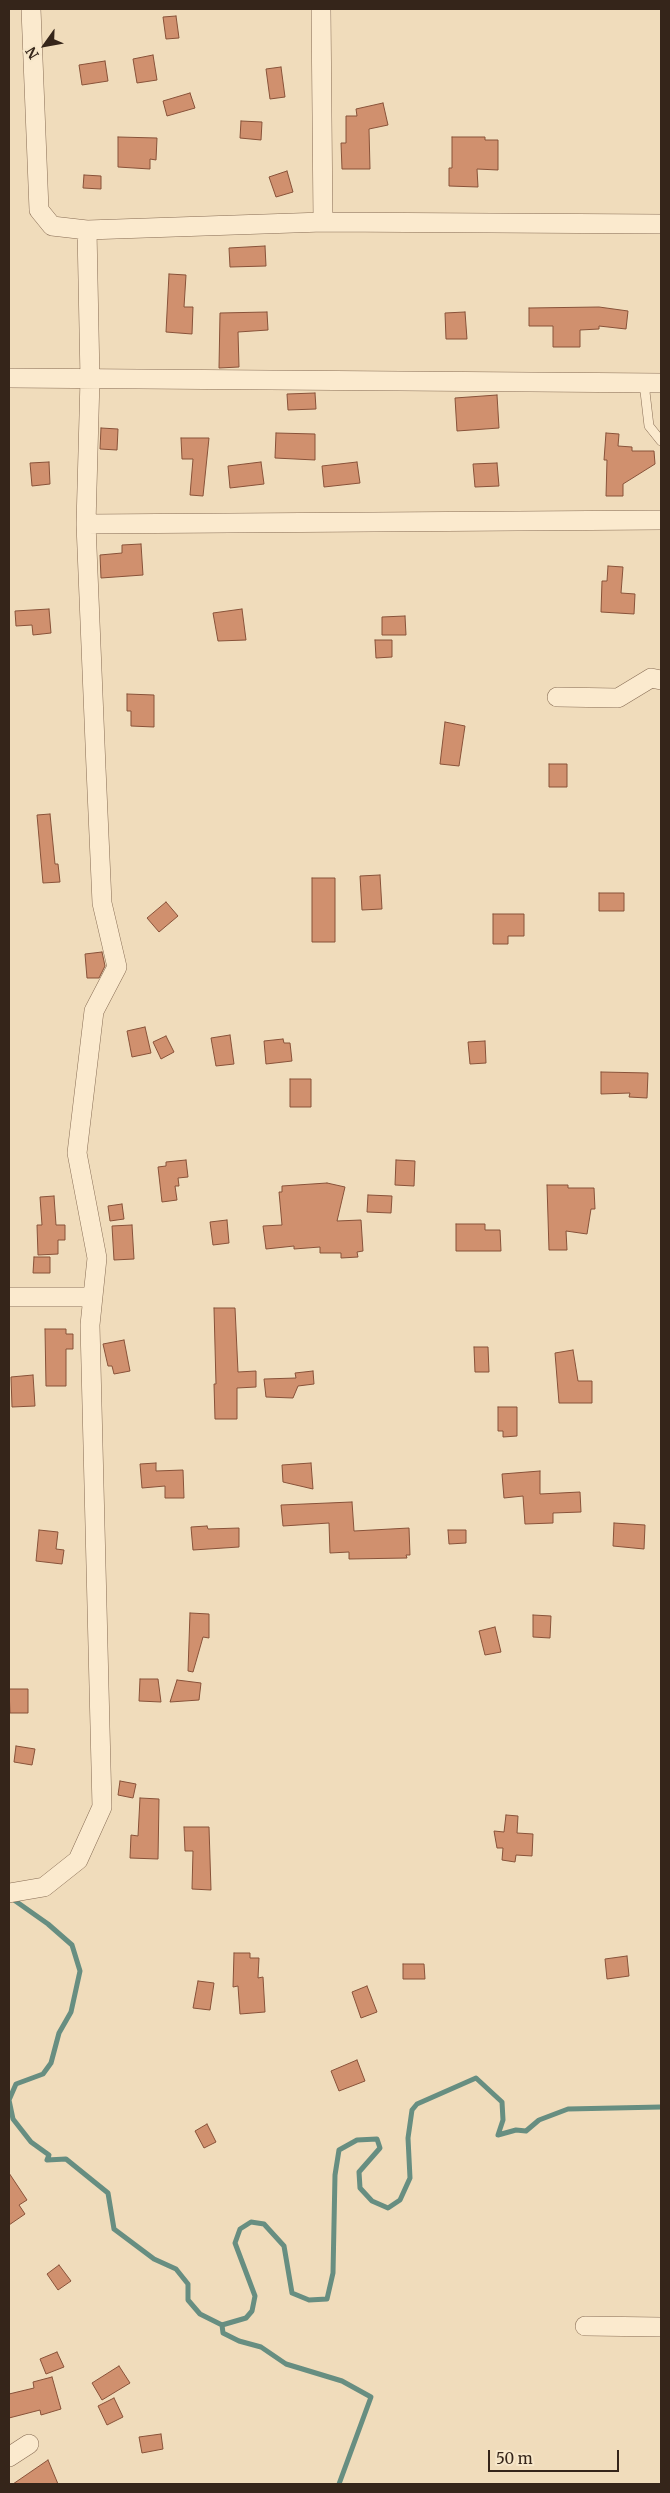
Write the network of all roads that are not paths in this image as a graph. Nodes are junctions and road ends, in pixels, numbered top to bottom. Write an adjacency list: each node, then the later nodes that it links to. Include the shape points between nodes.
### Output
1 (31, 9): 5 (street, via 39,210 52,226)
2 (320, 9): 3 (street)
3 (323, 222): 4 (street); 5 (street)
4 (661, 224)
5 (87, 230): 7 (street)
6 (9, 378): 7 (street)
7 (90, 379): 8 (street); 11 (street)
8 (653, 383): 9 (lane, via 649,426)
9 (661, 441)
10 (661, 520): 11 (street)
11 (86, 524): 15 (street, via 102,904 117,967 94,1011 77,1154 97,1258)
12 (661, 680): 13 (street, via 650,678 618,698)
13 (557, 697)
14 (9, 1297): 15 (street)
15 (93, 1297): 16 (street, via 90,1325 102,1807 78,1860 44,1887)
16 (9, 1894)
17 (585, 2326): 18 (street)
18 (661, 2327)
19 (29, 2444): 20 (street)
20 (9, 2457)

